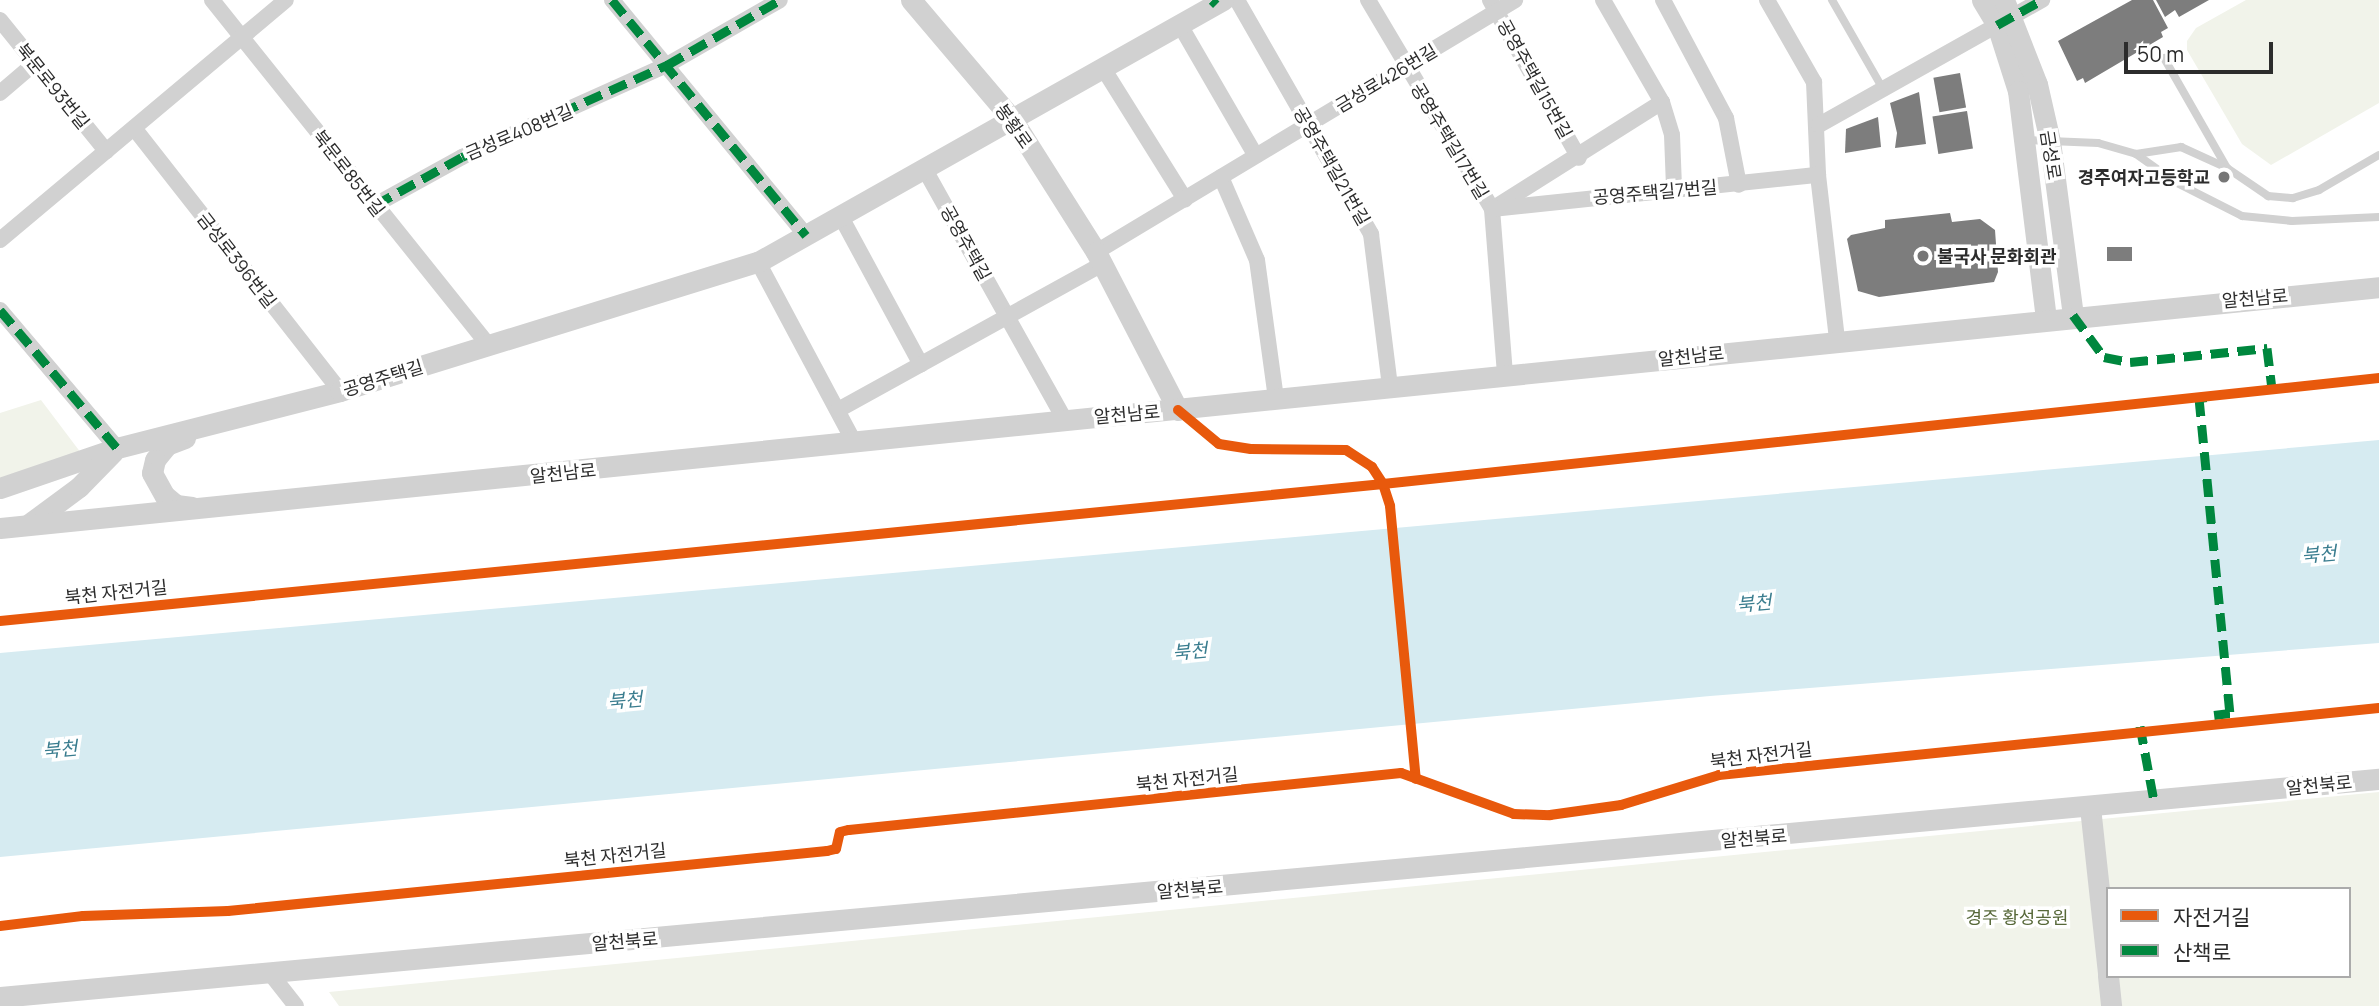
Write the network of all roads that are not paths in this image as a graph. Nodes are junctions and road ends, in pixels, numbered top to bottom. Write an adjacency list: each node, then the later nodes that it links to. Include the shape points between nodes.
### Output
1 (212, 0): 20 (street, 북문로85번길)
2 (286, 0): 20 (street)
3 (612, 0): 23 (street)
4 (780, 0): 23 (street, 금성로408번길)
5 (911, 0): 29 (street, 봉황로)
6 (1237, 0): 30 (street, 공영주택길21번길)
7 (1368, 0): 24 (street, 공영주택길17번길)
8 (1515, 0): 16 (street, 금성로426번길)
9 (1603, 0): 28 (street)
10 (1663, 0): 44 (street, via 1726,118)
11 (1767, 0): 31 (street, via 1814,82)
12 (1832, 0): 26 (lane)
13 (1982, 0): 17 (street, 금성로)
14 (2042, 0): 17 (street)
15 (1217, 1): 19 (street, 공영주택길)
16 (1493, 6): 24 (street, 금성로426번길); 39 (street, 공영주택길15번길)
17 (2005, 14): 26 (street); 33 (street, 금성로); 34 (street, 금성로)
18 (0, 20): 22 (street, 북문로93번길)
19 (1180, 24): 25 (street, 공영주택길); 38 (street)
20 (242, 37): 32 (street); 47 (street, 북문로85번길)
21 (2164, 58): 41 (lane)
22 (34, 64): 27 (street); 35 (street, 북문로93번길)
23 (667, 65): 47 (street, 금성로408번길, via 462,157); 51 (street)
24 (1405, 66): 30 (street, 금성로426번길); 48 (street, 공영주택길17번길)
25 (1102, 68): 29 (street, 공영주택길); 46 (street)
26 (1883, 89): 31 (street)
27 (0, 93)
28 (1662, 102): 39 (street); 45 (street, via 1672,135)
29 (1012, 119): 40 (street, 공영주택길); 53 (street, 봉황로)
30 (1308, 125): 38 (street, 금성로426번길); 64 (street, 공영주택길21번길, via 1371,234)
31 (1819, 125): 42 (street)
32 (134, 128): 35 (street); 65 (street, 금성로396번길)
33 (2025, 140): 34 (lane); 59 (street, 금성로)
34 (2050, 141): 36 (lane, via 2098,144); 57 (street, 금성로)
35 (106, 151): 52 (street)
36 (2136, 154): 41 (lane, via 2181,147); 50 (lane, via 2177,183 2242,216 2292,222)
37 (2379, 155): 41 (lane, via 2319,190 2293,198 2268,196)
38 (1256, 156): 43 (street, 금성로426번길)
39 (1579, 158): 48 (street)
40 (924, 168): 49 (street, 공영주택길); 58 (street, 공영주택길)
41 (2227, 168)
42 (1818, 175): 44 (street, 공영주택길7번길); 60 (street)
43 (1221, 177): 46 (street, 금성로426번길); 66 (street, via 1257,260)
44 (1739, 185): 45 (street, 공영주택길7번길)
45 (1674, 188): 48 (street, 공영주택길7번길)
46 (1185, 199): 53 (street, 금성로426번길)
47 (375, 205): 61 (street, 북문로85번길)
48 (1492, 209): 63 (street, 공영주택길17번길)
49 (840, 215): 51 (street, 공영주택길); 62 (street)
50 (2379, 218)
51 (806, 235): 54 (street, 공영주택길)
52 (0, 240)
53 (1099, 258): 58 (street); 68 (street, 봉황로)
54 (758, 262): 61 (street, 공영주택길); 67 (street)
55 (2379, 287): 57 (street, 알천남로)
56 (0, 310): 72 (street)
57 (2073, 315): 59 (street, 알천남로)
58 (1008, 318): 62 (street); 70 (street, 공영주택길)
59 (2046, 318): 60 (street, 알천남로)
60 (1837, 340): 63 (street, 알천남로)
61 (488, 345): 65 (street, 공영주택길)
62 (921, 365): 67 (street)
63 (1505, 376): 64 (street, 알천남로)
64 (1390, 387): 66 (street, 알천남로)
65 (340, 391): 69 (street, 공영주택길)
66 (1276, 399): 68 (street, 알천남로)
67 (838, 410): 71 (street)
68 (1178, 410): 70 (street, 알천남로)
69 (227, 420): 72 (street, 공영주택길); 74 (street, via 167,445 155,460 152,473 165,496 176,505)
70 (1065, 420): 71 (street, 알천남로)
71 (853, 440): 74 (street, 알천남로, via 716,459)
72 (117, 448): 73 (street, 공영주택길); 75 (street, via 79,487)
73 (0, 488)
74 (204, 508): 75 (street, 알천남로)
75 (28, 525): 76 (street, 알천남로)
76 (0, 528)
77 (2379, 779): 78 (street, 알천북로)
78 (2090, 807): 79 (street); 80 (street, 알천북로)
79 (2106, 955)
80 (270, 973): 82 (street, 알천북로); 83 (street)
81 (2108, 978): 84 (street)
82 (0, 997)
83 (296, 1006)
84 (2111, 1006)

